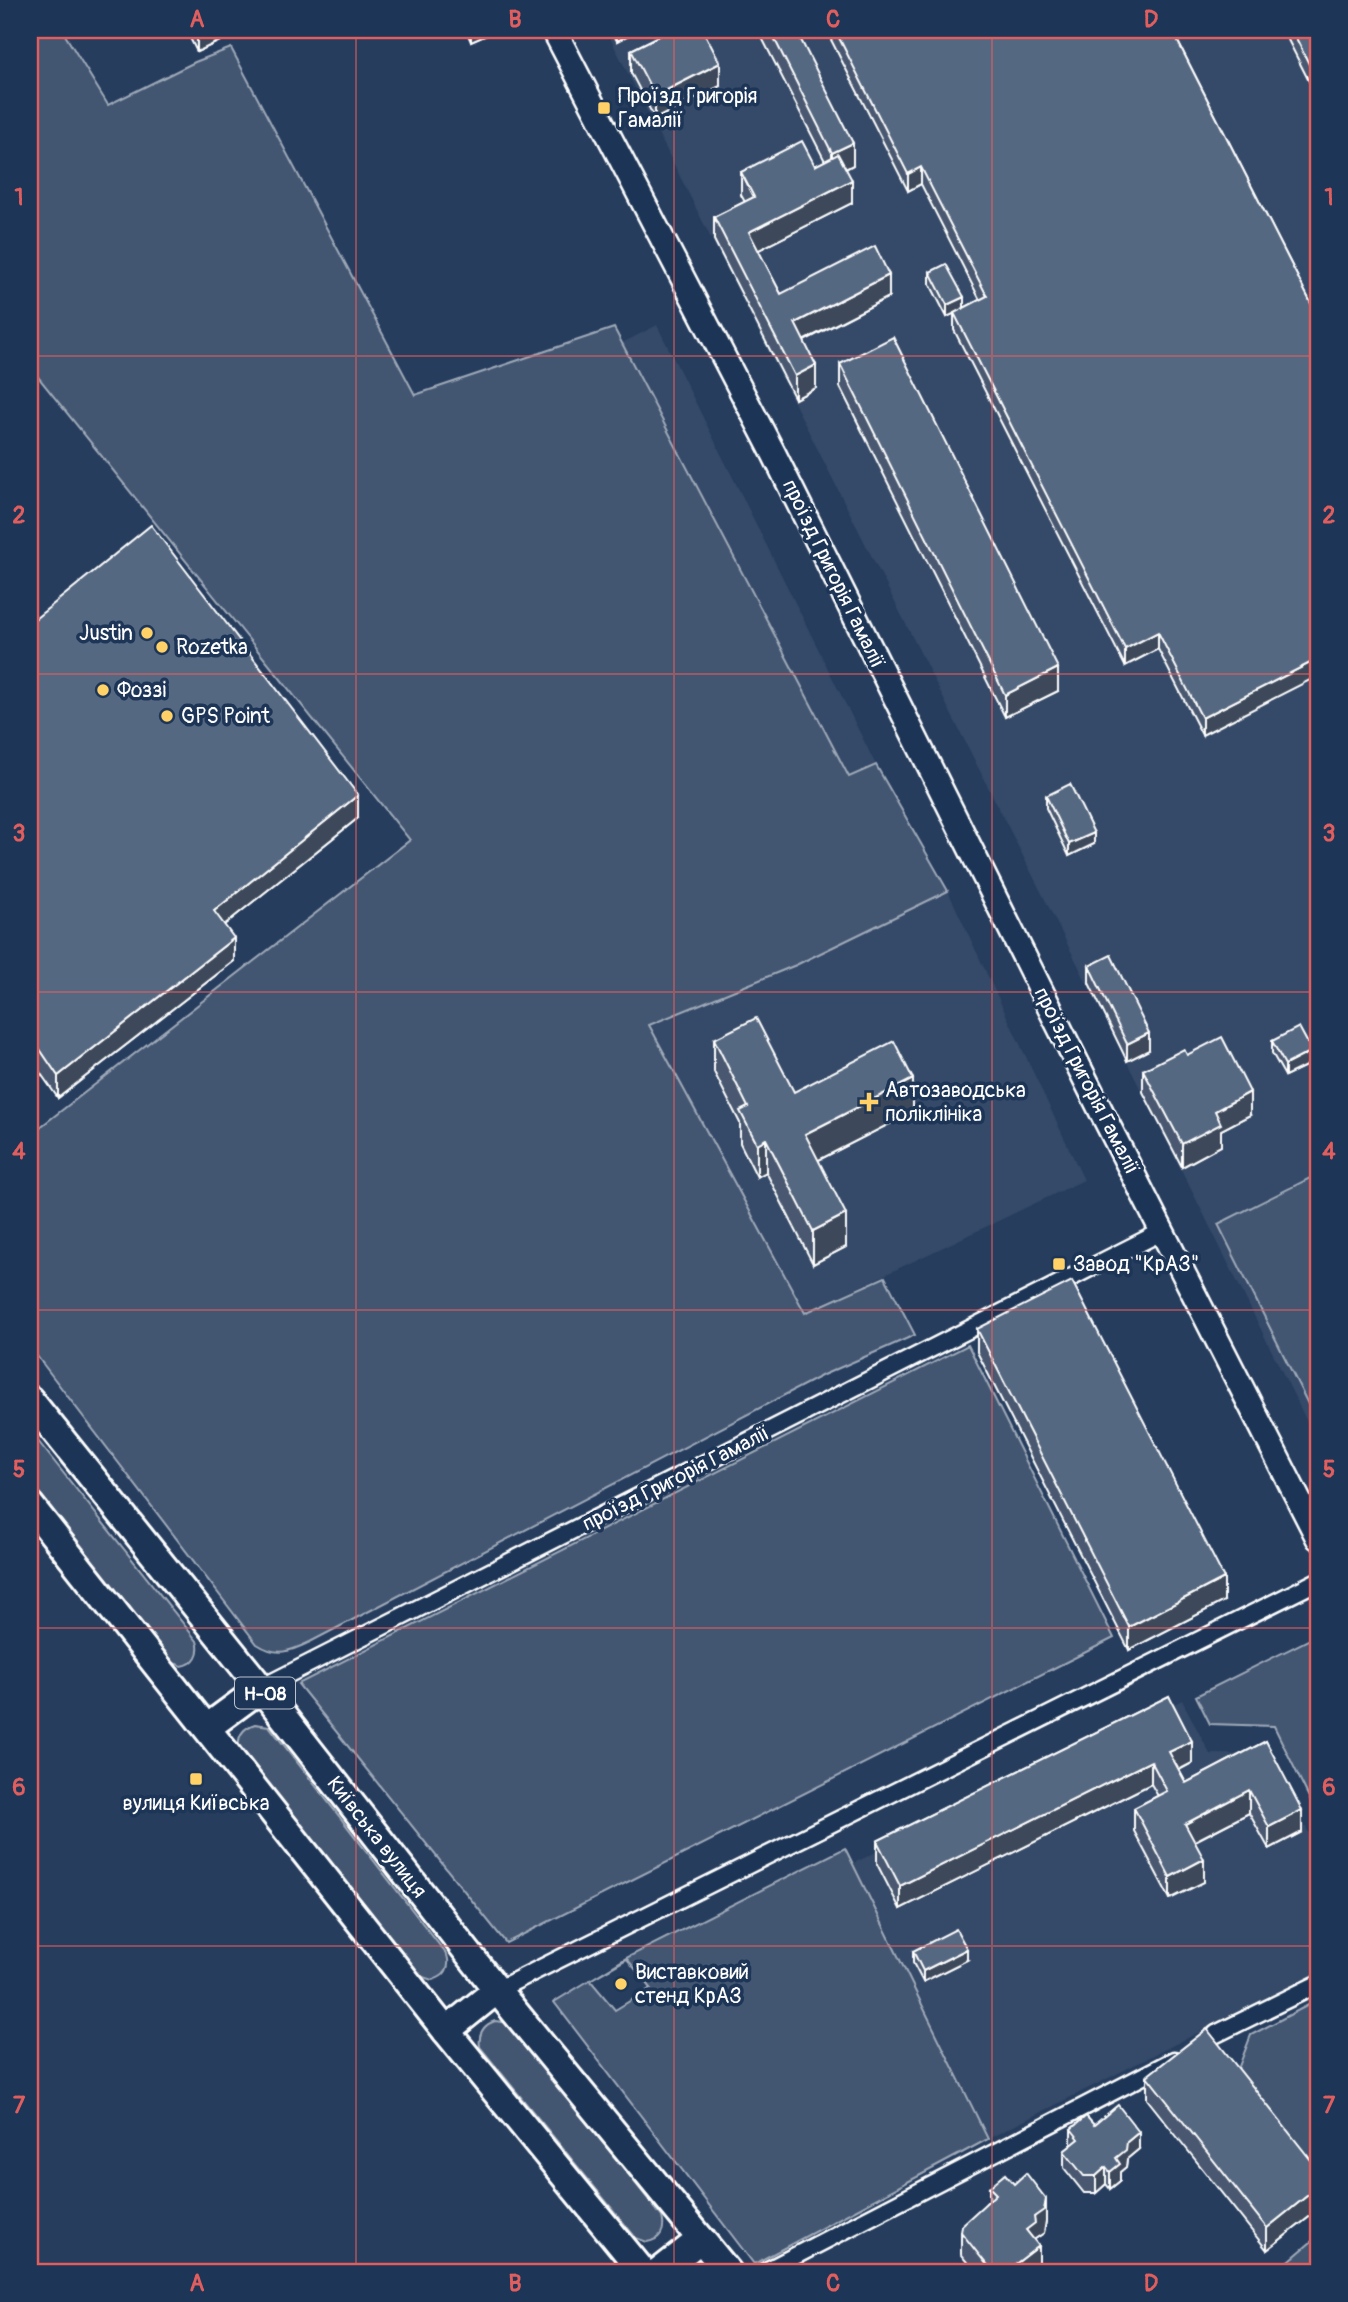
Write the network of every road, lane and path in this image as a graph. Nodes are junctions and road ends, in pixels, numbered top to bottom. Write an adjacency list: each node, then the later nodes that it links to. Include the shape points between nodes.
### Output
1 (554, 30): 2 (street, проїзд Григорія Гамалії, via 774,454)
2 (1163, 1231): 5 (street); 7 (street, проїзд Григорія Гамалії)
3 (30, 1400): 7 (main road, Київська вулиця / Н-08)
4 (30, 1505): 8 (main road)
5 (1318, 1538)
6 (1318, 1581): 10 (street)
7 (261, 1688): 8 (main road); 10 (main road, Київська вулиця / Н-08)
8 (208, 1727): 11 (main road)
9 (1318, 1984): 12 (street)
10 (497, 1990): 11 (main road); 14 (main road, Київська вулиця / Н-08)
11 (446, 2031): 15 (main road)
12 (1216, 2034)
13 (1174, 2060): 18 (street)
14 (701, 2239): 16 (main road); 17 (main road, Київська вулиця / Н-08)
15 (643, 2272)
16 (659, 2272)
17 (728, 2272)
18 (764, 2272)

